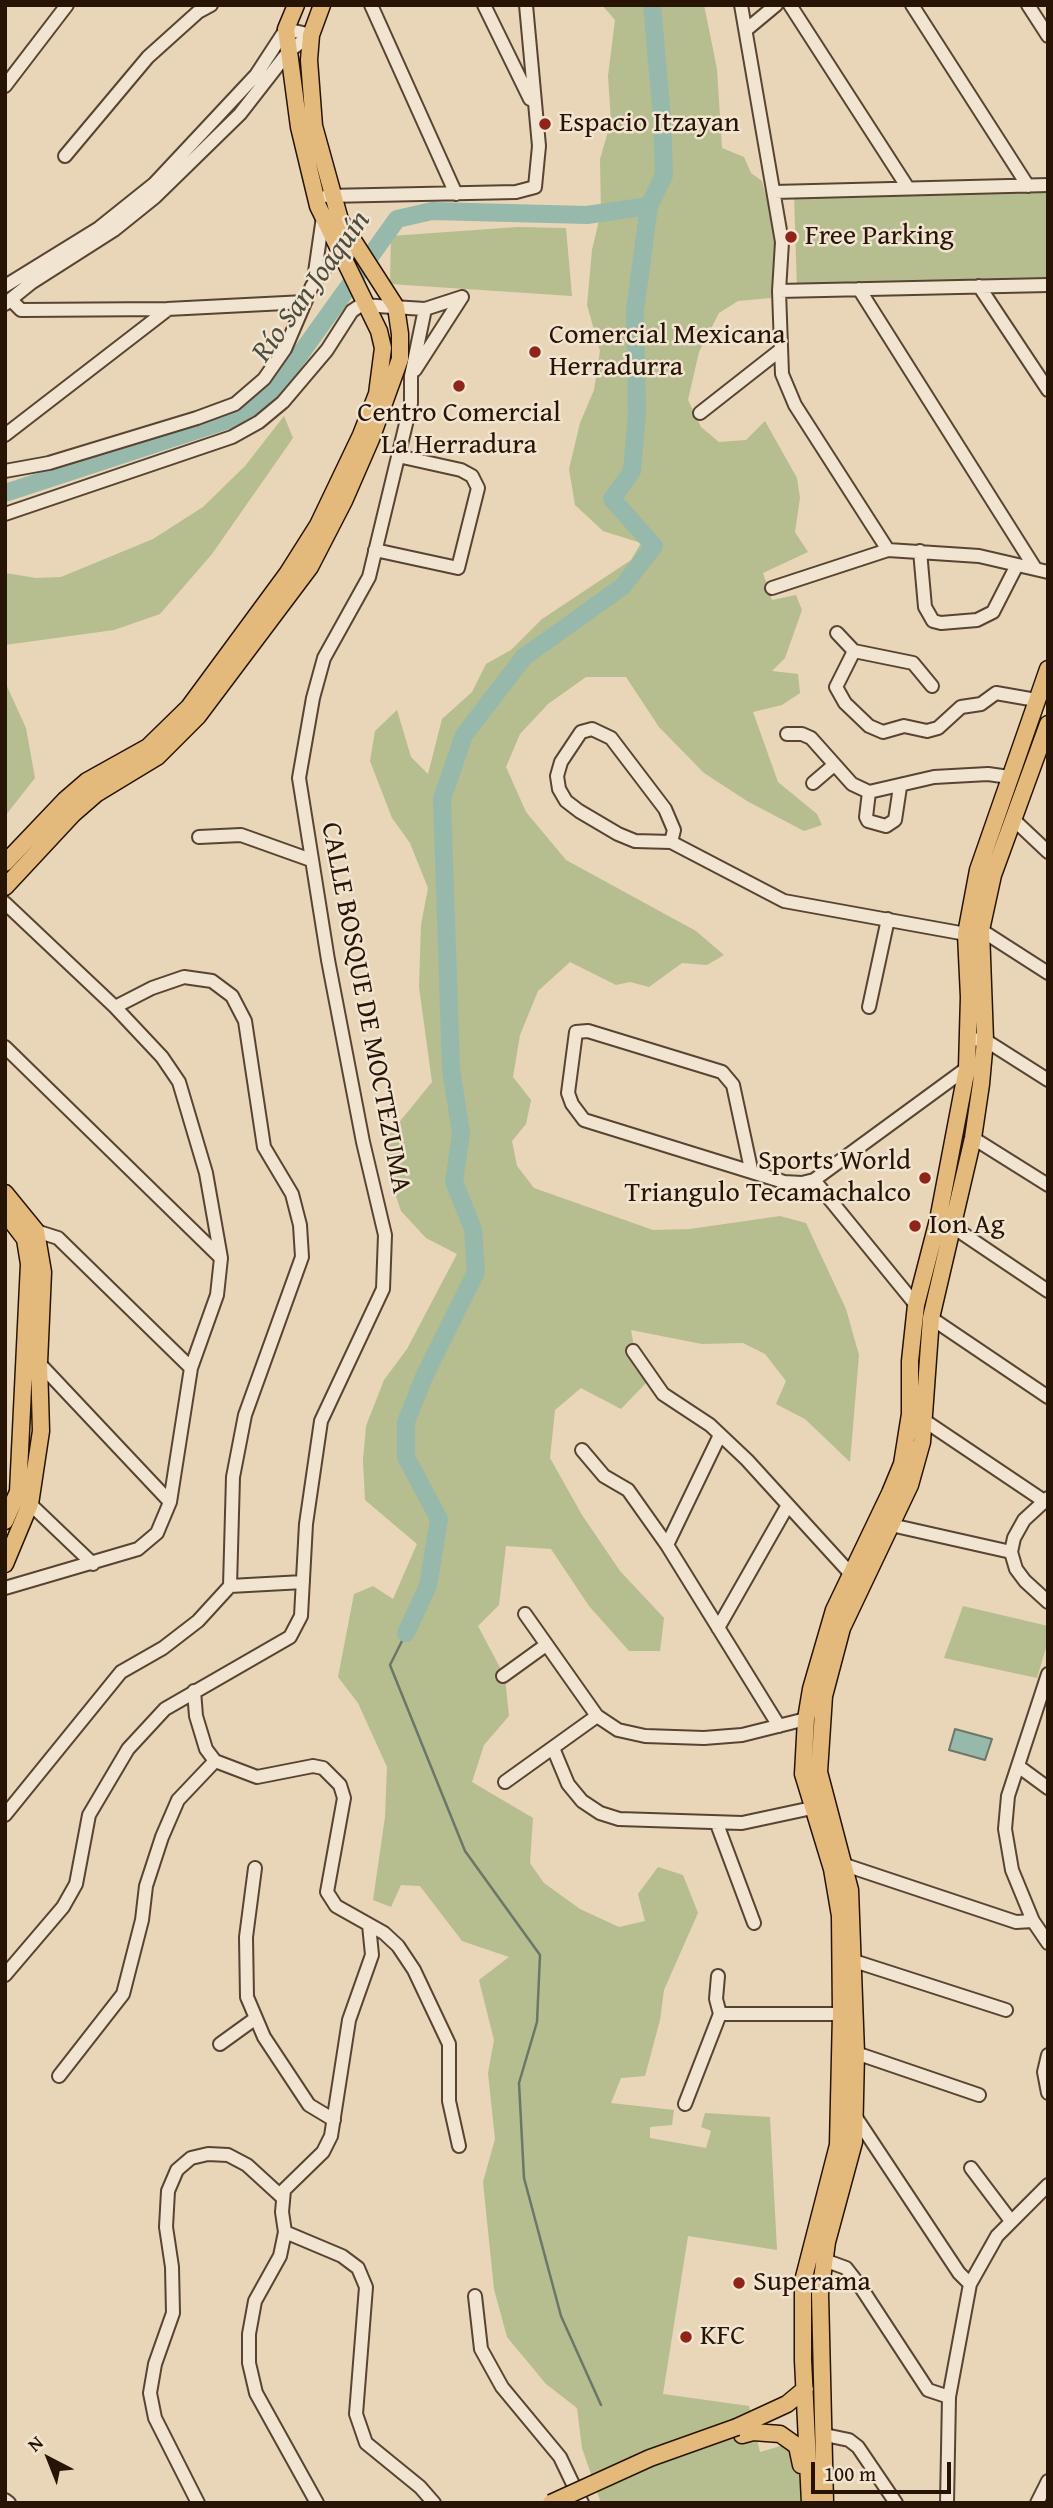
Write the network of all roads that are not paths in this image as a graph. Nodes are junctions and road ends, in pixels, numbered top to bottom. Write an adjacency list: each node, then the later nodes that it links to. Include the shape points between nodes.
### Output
1 (67, 5): 19 (street)
2 (211, 5): 21 (street, via 148,57)
3 (296, 5): 14 (main road)
4 (303, 5): 13 (main road, via 308,11)
5 (371, 5): 26 (street)
6 (484, 5): 20 (street)
7 (526, 5): 20 (street)
8 (741, 5): 15 (street)
9 (776, 5): 15 (street)
10 (790, 5): 24 (street)
11 (912, 5): 23 (street)
12 (1028, 5): 17 (street)
13 (320, 10): 16 (main road)
14 (286, 29): 16 (street); 18 (main road); 30 (street, via 256,75 170,169)
15 (746, 30): 25 (street)
16 (312, 35): 18 (street); 27 (main road, via 309,60)
17 (1048, 36)
18 (289, 51): 27 (main road, via 299,127); 30 (street, via 240,114 197,159 114,230)
19 (5, 86)
20 (535, 108): 26 (street, via 535,187)
21 (65, 156)
22 (1048, 185): 23 (street)
23 (1028, 186): 24 (street)
24 (908, 188): 25 (street)
25 (774, 192): 36 (street, via 782,242)
26 (456, 194): 27 (street)
27 (324, 197): 28 (main road); 29 (main road)
28 (323, 216): 29 (main road); 33 (street)
29 (348, 252): 33 (street, via 329,263); 39 (main road); 40 (main road)
30 (66, 254): 32 (street); 37 (street)
31 (1048, 285): 34 (street)
32 (5, 286)
33 (312, 286): 38 (street)
34 (979, 286): 35 (street); 47 (street)
35 (859, 289): 36 (street); 57 (street)
36 (779, 291): 43 (street)
37 (8, 302): 41 (street, via 21,310)
38 (304, 302): 41 (street); 51 (street, via 285,349 264,379 235,404 49,463)
39 (396, 307): 40 (street); 42 (street); 45 (main road)
40 (370, 308): 44 (main road); 52 (street, via 361,305 352,311 327,350 283,402 259,422 232,436)
41 (167, 309): 49 (street)
42 (425, 309): 46 (street, CALLE BOSQUE DE MOCTEZUMA); 46 (street, via 462,297)
43 (779, 351): 48 (street); 54 (street, via 782,374 795,405)
44 (382, 357): 45 (street); 76 (main road, via 377,394 318,525 189,707 148,747 87,781)
45 (400, 359): 46 (street); 77 (main road, via 371,439 310,567 179,738 72,814)
46 (411, 376): 50 (street, CALLE BOSQUE DE MOCTEZUMA, via 411,403)
47 (1048, 390)
48 (700, 413)
49 (5, 435)
50 (398, 456): 53 (street, CALLE BOSQUE DE MOCTEZUMA); 53 (street, via 461,470 472,476 478,488 458,568)
51 (5, 471)
52 (5, 514)
53 (375, 550): 75 (street, CALLE BOSQUE DE MOCTEZUMA, via 369,577 324,658 313,698 299,778)
54 (888, 550): 55 (street); 58 (street)
55 (920, 551): 56 (street); 56 (street, via 925,607 933,621 941,623 977,620 993,612)
56 (1017, 565): 57 (street)
57 (1041, 570)
58 (772, 588)
59 (837, 633): 60 (street)
60 (854, 651): 62 (street, via 913,663); 63 (street, via 836,687 845,703 876,731 904,726 927,731 961,707 981,704 996,693)
61 (1048, 669): 63 (main road)
62 (932, 685)
63 (1041, 694): 67 (main road)
64 (787, 734): 66 (street, via 811,738)
65 (1046, 734): 71 (main road)
66 (834, 765): 68 (street); 70 (street, via 852,784)
67 (1009, 778): 69 (street, via 934,778); 80 (main road, via 978,870)
68 (813, 783)
69 (900, 787): 70 (street); 70 (street, via 895,820 886,827 866,817)
70 (869, 792)
71 (1013, 819): 74 (street); 80 (main road)
72 (199, 837): 75 (street, via 241,835)
73 (671, 842): 73 (street, via 674,830 665,809 611,738 592,729 581,732 557,776 566,801 627,838); 79 (street, via 784,901)
74 (1048, 852)
75 (311, 860): 120 (street, CALLE BOSQUE DE MOCTEZUMA, via 360,1129 385,1235 383,1289 321,1421)
76 (5, 863)
77 (5, 887)
78 (5, 903): 82 (street)
79 (888, 919): 80 (street); 83 (street)
80 (974, 932): 81 (street); 84 (main road); 85 (main road)
81 (1048, 973)
82 (115, 1007): 97 (street, via 179,1082 206,1173); 121 (street, via 184,977 212,981 232,996 245,1021 264,1147 292,1194 300,1225 302,1257 240,1440 233,1477)
83 (869, 1007)
84 (969, 1040): 85 (street); 87 (main road)
85 (985, 1040): 88 (street); 89 (main road)
86 (5, 1048): 97 (street)
87 (967, 1068): 91 (street); 99 (main road, via 938,1220)
88 (1048, 1080)
89 (973, 1138): 92 (street); 95 (main road)
90 (751, 1169): 90 (street, via 733,1085 722,1072 588,1031 576,1032 568,1093 584,1120); 91 (street, via 784,1182)
91 (814, 1180): 99 (street)
92 (1048, 1185)
93 (5, 1193): 96 (main road)
94 (5, 1213): 108 (main road, via 25,1238 30,1264)
95 (953, 1227): 98 (street); 100 (main road)
96 (36, 1231): 102 (main road, via 43,1272); 103 (street, via 58,1238)
97 (221, 1258): 103 (street, via 216,1295)
98 (1048, 1291)
99 (916, 1305): 119 (main road, via 910,1414 902,1464)
100 (931, 1318): 104 (street); 105 (main road)
101 (633, 1351): 106 (street, via 663,1394)
102 (39, 1363): 110 (street); 111 (main road, via 41,1431)
103 (191, 1368): 110 (street)
104 (1048, 1397)
105 (925, 1421): 109 (street); 114 (main road, via 910,1485)
106 (720, 1435): 112 (street); 115 (street)
107 (582, 1450): 115 (street, via 604,1476 628,1490)
108 (18, 1492): 111 (street); 113 (main road)
109 (1046, 1499): 116 (street, via 1024,1520)
110 (170, 1502): 118 (street, via 157,1533 138,1549)
111 (30, 1504): 117 (main road); 118 (street)
112 (788, 1505): 119 (street); 125 (street)
113 (5, 1521)
114 (891, 1525): 116 (street); 143 (main road, via 842,1628 824,1696 820,1780)
115 (667, 1545): 125 (street)
116 (1011, 1552): 123 (street, via 1016,1569)
117 (5, 1563)
118 (93, 1564): 122 (street)
119 (850, 1573): 133 (main road, via 821,1649)
120 (303, 1582): 121 (street); 129 (street, CALLE BOSQUE DE MOCTEZUMA, via 301,1616 290,1637)
121 (230, 1587): 141 (street, via 198,1620 121,1672)
122 (5, 1588)
123 (1048, 1602)
124 (525, 1614): 126 (street)
125 (718, 1628): 134 (street)
126 (546, 1645): 127 (street); 132 (street)
127 (503, 1676)
128 (1047, 1680): 137 (street)
129 (194, 1691): 130 (street, CALLE BOSQUE DE MOCTEZUMA); 131 (street)
130 (176, 1703): 131 (street); 150 (street, CALLE BOSQUE DE MOCTEZUMA, via 128,1749 89,1815 76,1884 63,1907)
131 (196, 1716): 136 (street, via 206,1749)
132 (597, 1716): 134 (street, via 618,1730 645,1736 742,1735); 135 (street)
133 (806, 1719): 134 (street); 140 (main road, via 803,1774)
134 (779, 1726)
135 (552, 1748): 138 (street); 142 (street, via 568,1784 600,1813 620,1819)
136 (215, 1761): 147 (street, via 257,1777 313,1766 334,1776 344,1798 327,1892 336,1906); 159 (street, via 178,1800 162,1837 146,1886 123,1994)
137 (1018, 1766): 139 (street); 145 (street, via 1008,1796 1005,1829 1012,1870)
138 (505, 1782)
139 (1048, 1788)
140 (812, 1808): 142 (street); 143 (main road)
141 (5, 1815)
142 (717, 1824): 146 (street)
143 (839, 1867): 145 (street, via 1017,1922); 149 (main road, via 850,1890); 154 (main road)
144 (255, 1868): 155 (street, via 246,1966 247,1997)
145 (1032, 1921): 148 (street)
146 (754, 1923)
147 (369, 1925): 164 (street, via 372,1955 349,2020); 165 (street, via 398,1946 449,2044 449,2101)
148 (1048, 1943)
149 (854, 1961): 152 (street); 157 (main road)
150 (5, 1975)
151 (718, 1976): 153 (street)
152 (1006, 2010)
153 (720, 2014): 154 (street); 162 (street)
154 (841, 2014): 175 (main road, via 838,2145 803,2281)
155 (256, 2018): 156 (street); 164 (street, via 309,2105)
156 (220, 2044)
157 (856, 2053): 161 (street); 163 (main road)
158 (1048, 2056): 160 (street, via 1044,2072)
159 (59, 2076)
160 (1048, 2094)
161 (979, 2095)
162 (685, 2104)
163 (855, 2116): 171 (main road, via 850,2163); 173 (street)
164 (334, 2120): 168 (street, via 328,2144)
165 (459, 2146)
166 (971, 2168): 169 (street)
167 (1048, 2185): 169 (street)
168 (282, 2197): 170 (street); 182 (street, via 247,2165 228,2155 191,2158 177,2170 168,2191 173,2313 150,2393 155,2418)
169 (1011, 2221): 173 (street)
170 (285, 2232): 183 (street, via 280,2256 255,2301 249,2363 256,2393); 184 (street, via 342,2256 358,2268 366,2287 356,2414 366,2443)
171 (827, 2242): 172 (main road); 175 (main road, via 815,2263 811,2290)
172 (824, 2260): 176 (street, via 846,2268 928,2390); 179 (main road, via 820,2304)
173 (970, 2284): 176 (street)
174 (475, 2295): 187 (street, via 481,2349 502,2387 560,2457)
175 (810, 2384): 178 (main road); 181 (main road)
176 (949, 2397): 191 (street)
177 (799, 2409): 178 (main road)
178 (744, 2431): 181 (main road, via 780,2434 797,2446); 185 (main road, bridge, via 650,2458); 186 (main road)
179 (825, 2435): 189 (main road); 190 (street, via 849,2440 858,2447)
180 (1048, 2481): 192 (street)
181 (809, 2483): 188 (main road)
182 (198, 2503)
183 (317, 2503)
184 (435, 2503)
185 (551, 2503)
186 (572, 2503)
187 (582, 2503)
188 (810, 2503)
189 (828, 2503)
190 (896, 2503)
191 (947, 2503)
192 (1037, 2503)

